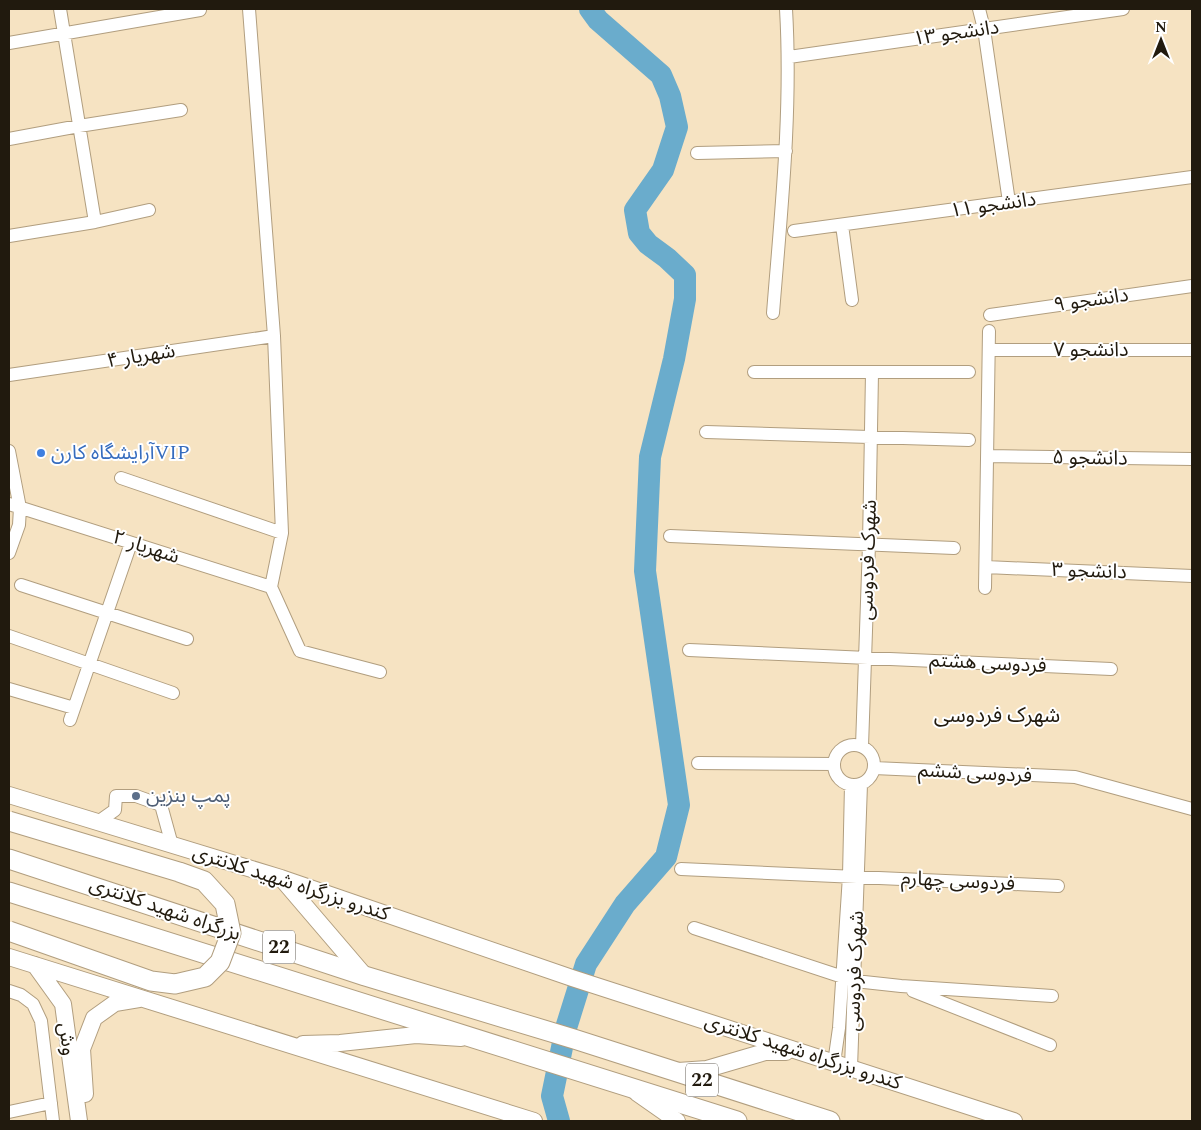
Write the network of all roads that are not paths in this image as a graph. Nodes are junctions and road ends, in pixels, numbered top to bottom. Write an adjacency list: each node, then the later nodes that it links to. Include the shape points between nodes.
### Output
1 (60, 9): 8 (street)
2 (249, 9): 28 (street)
3 (786, 9): 10 (street)
4 (979, 9): 7 (street)
5 (1122, 9): 7 (street, دانشجو ۱۳)
6 (200, 10): 8 (street)
7 (984, 29): 10 (street, دانشجو ۱۳); 17 (street)
8 (64, 34): 9 (street); 12 (street)
9 (9, 43)
10 (789, 57): 14 (street)
11 (181, 110): 12 (street)
12 (79, 126): 13 (street); 19 (street)
13 (9, 139)
14 (786, 151): 15 (street); 25 (street)
15 (697, 153)
16 (1192, 177): 17 (street, دانشجو ۱۱)
17 (1009, 202): 20 (street, دانشجو ۱۱)
18 (149, 210): 19 (street)
19 (95, 222): 22 (street)
20 (842, 225): 21 (street, دانشجو ۱۱); 24 (street)
21 (794, 231)
22 (9, 236)
23 (1192, 286): 26 (street, دانشجو ۹)
24 (852, 300)
25 (773, 314)
26 (990, 314)
27 (990, 331): 29 (street)
28 (274, 336): 34 (street, شهریار ۴); 43 (street)
29 (989, 350): 30 (street, دانشجو ۷); 39 (street)
30 (1192, 350)
31 (754, 372): 33 (street)
32 (969, 372): 33 (street)
33 (868, 373): 36 (street, شهرک فردوسی)
34 (9, 375)
35 (706, 432): 36 (street)
36 (867, 437): 37 (street); 46 (street, شهرک فردوسی)
37 (969, 440)
38 (9, 451): 42 (street)
39 (988, 456): 40 (street, دانشجو ۵); 49 (street)
40 (1192, 459)
41 (121, 478): 43 (street)
42 (15, 506): 45 (street, ۲ شهریار); 48 (street, via 19,525)
43 (282, 533): 52 (street)
44 (670, 536): 46 (street)
45 (131, 543): 52 (street, ۲ شهریار); 54 (street)
46 (865, 544): 47 (street); 58 (street, شهرک فردوسی)
47 (954, 548)
48 (9, 553)
49 (986, 567): 50 (street, دانشجو ۳); 53 (street)
50 (1192, 576)
51 (21, 585): 54 (street)
52 (271, 587): 61 (street, via 300,651)
53 (986, 588)
54 (107, 613): 56 (street); 59 (street)
55 (9, 636): 59 (street)
56 (186, 639)
57 (689, 650): 58 (street, فردوسی هشتم)
58 (861, 657): 60 (street, فردوسی هشتم); 64 (street, شهرک فردوسی)
59 (90, 664): 62 (street, via 72,714); 63 (street)
60 (1112, 669)
61 (380, 672)
62 (9, 689)
63 (173, 693)
64 (859, 746): 66 (street, via 844,748); 67 (street, via 867,749 873,758)
65 (698, 763): 66 (street)
66 (834, 764): 68 (street, via 842,781)
67 (874, 768): 68 (street, via 870,778); 70 (street, فردوسی ششم, via 1076,777)
68 (856, 784): 76 (street, شهرک فردوسی)
69 (9, 795): 72 (main road, کندرو بزرگراه شهید کلانتری)
70 (1192, 809)
71 (9, 820): 81 (highway, bridge, via 204,881 225,904 231,930 224,956 213,970 205,977 175,984 151,981)
72 (98, 822): 73 (main road, کندرو بزرگراه شهید کلانتری); 73 (street, via 115,810 116,796 136,796 161,805)
73 (172, 845): 77 (main road, کندرو بزرگراه شهید کلانتری)
74 (9, 858): 84 (highway, بزرگراه شهید کلانتری / 22)
75 (681, 868): 76 (street, فردوسی چهارم)
76 (854, 876): 78 (street, فردوسی چهارم); 85 (street, شهرک فردوسی); 86 (street, شهرک فردوسی)
77 (281, 878): 84 (main road); 94 (main road, کندرو بزرگراه شهید کلانتری, via 572,978)
78 (1058, 886)
79 (9, 892): 91 (highway, بزرگراه شهید کلانتری / 22)
80 (694, 928): 85 (street)
81 (9, 933)
82 (9, 957): 83 (main road)
83 (35, 965): 90 (main road); 102 (main road, وش, via 62,1004)
84 (365, 976): 97 (highway, بزرگراه شهید کلانتری / 22)
85 (842, 976): 86 (street); 95 (street, شهرک فردوسی)
86 (855, 981): 87 (street); 96 (street, شهرک فردوسی)
87 (901, 986): 89 (street); 93 (street)
88 (9, 991): 99 (street, via 33,1004 41,1020)
89 (1052, 996)
90 (142, 999): 92 (main road); 103 (main road, via 115,1003 94,1018 82,1049)
91 (478, 1039): 92 (main road, via 416,1035); 98 (highway, بزرگراه شهید کلانتری / 22)
92 (291, 1045): 104 (main road)
93 (1050, 1045)
94 (806, 1053): 95 (main road, کندرو بزرگراه شهید کلانتری); 97 (main road, via 765,1052 707,1070)
95 (834, 1063): 96 (main road, کندرو بزرگراه شهید کلانتری)
96 (851, 1068): 108 (main road, کندرو بزرگراه شهید کلانتری)
97 (676, 1072): 107 (highway, 22)
98 (624, 1085): 105 (main road); 106 (highway, 22)
99 (51, 1102): 100 (street); 101 (street)
100 (9, 1112)
101 (53, 1121)
102 (79, 1121)
103 (83, 1121)
104 (534, 1121)
105 (677, 1121)
106 (737, 1121)
107 (830, 1121)
108 (1014, 1121)

